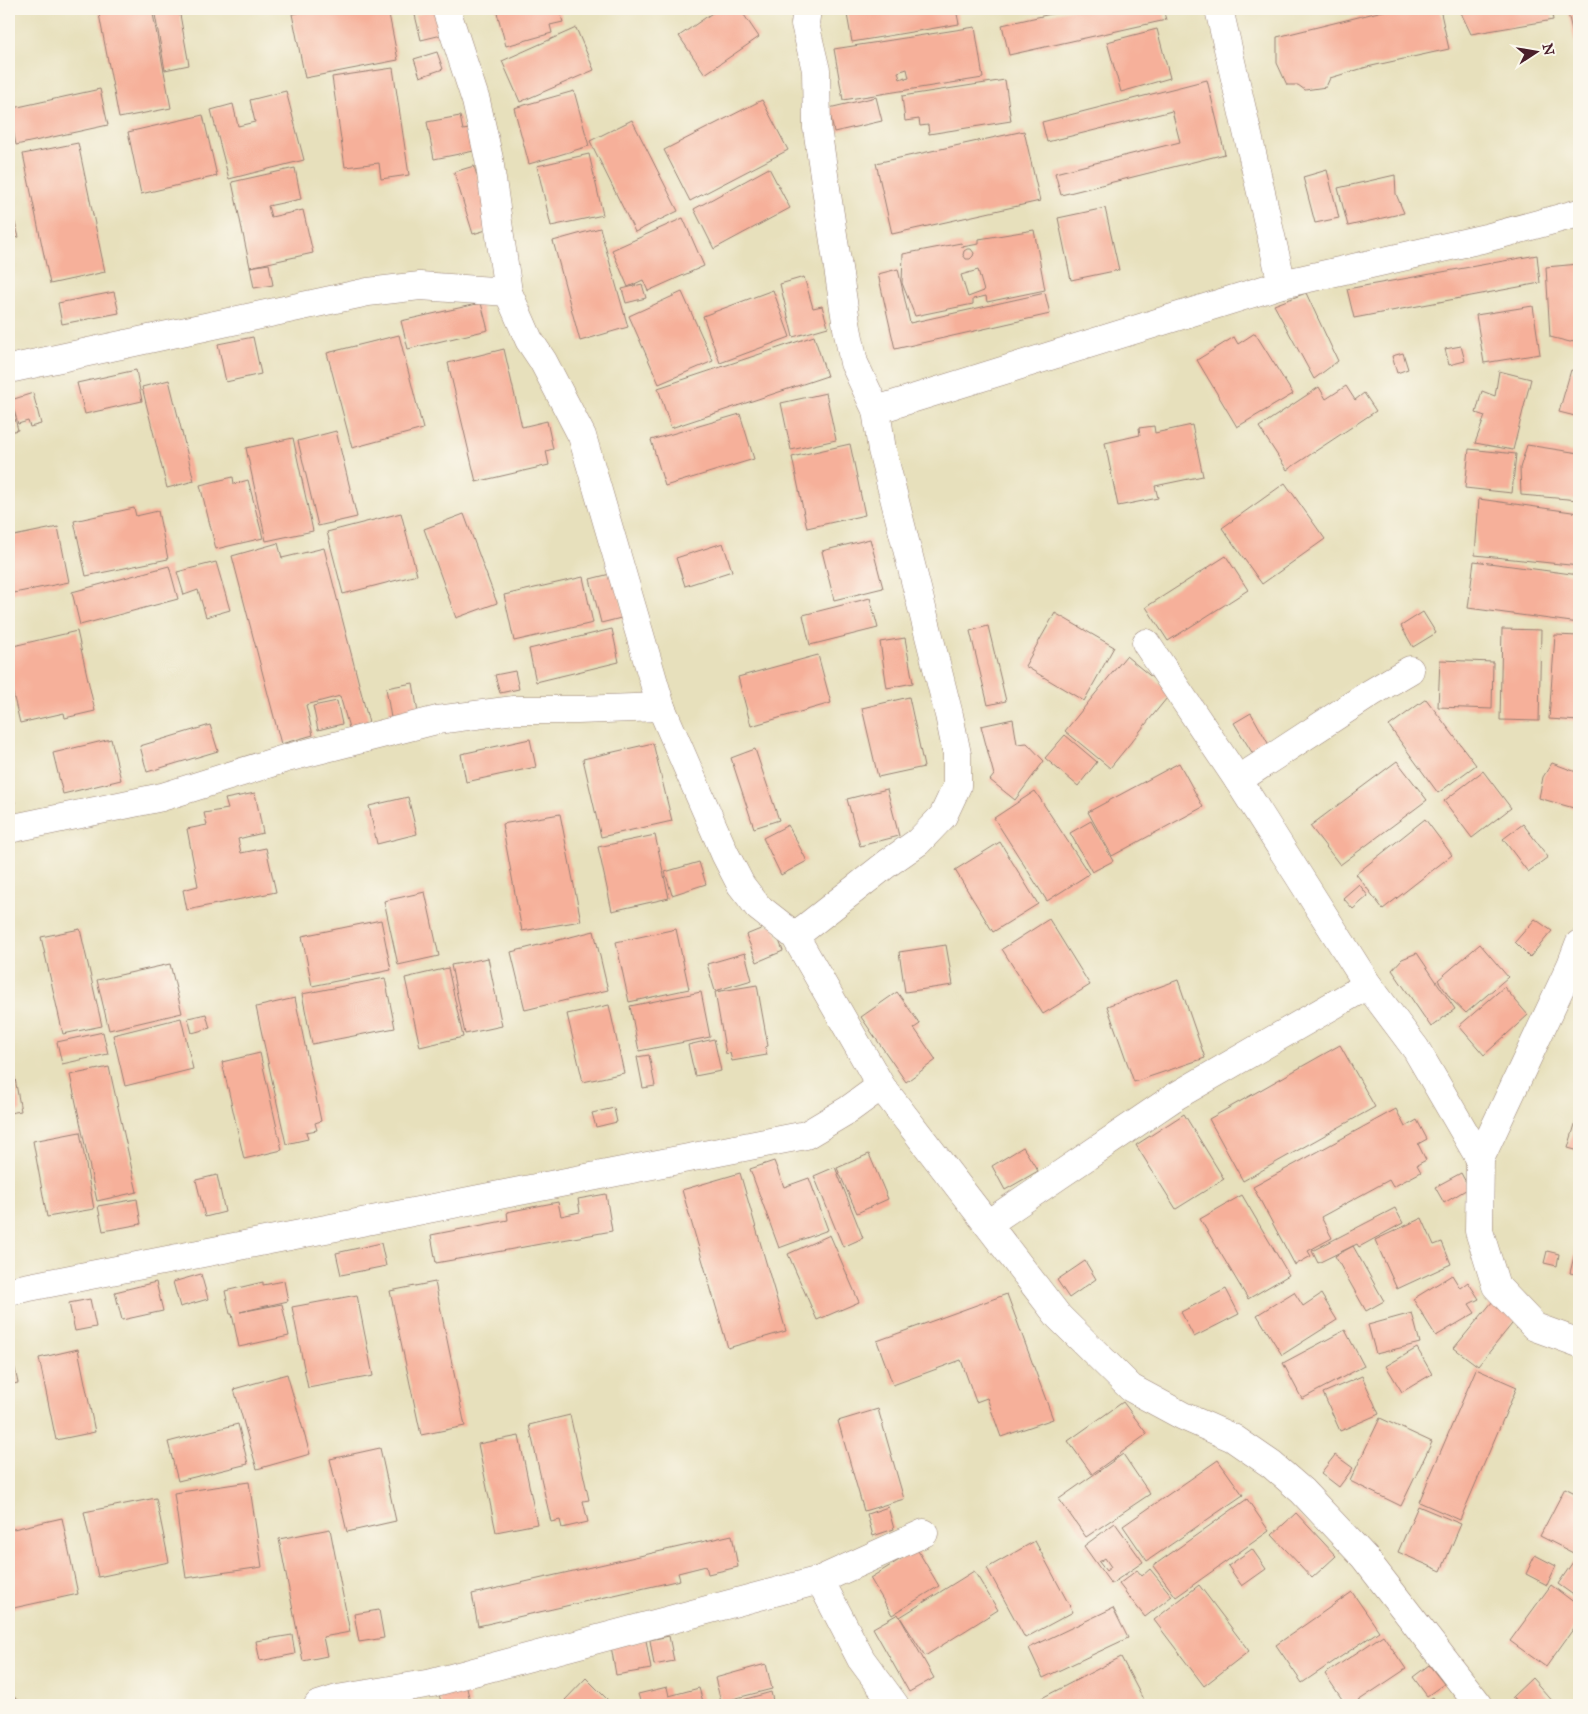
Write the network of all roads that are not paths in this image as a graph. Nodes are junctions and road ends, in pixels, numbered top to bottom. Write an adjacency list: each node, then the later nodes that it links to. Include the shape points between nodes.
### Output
1 (446, 9): 6 (street, via 476,101 489,159)
2 (807, 9): 8 (street, via 805,24 816,70 817,128 847,328 854,363)
3 (1219, 9): 5 (street)
4 (1579, 213): 5 (street, via 1486,238)
5 (1282, 284): 8 (street)
6 (508, 292): 7 (street, via 420,286 368,292); 11 (street, via 529,340 582,436)
7 (9, 369)
8 (876, 410): 14 (street, via 882,450 953,735 957,754 957,786 943,816 918,842)
9 (1146, 643): 12 (street)
10 (1410, 670): 12 (street)
11 (661, 707): 13 (street, via 514,710 437,720 287,758 162,797); 14 (street, via 741,885 758,907)
12 (1238, 780): 16 (street)
13 (9, 829)
14 (795, 936): 17 (street)
15 (1579, 944): 18 (street)
16 (1368, 984): 18 (street, via 1416,1049); 19 (street, via 1176,1096)
17 (881, 1086): 19 (street); 20 (street, via 806,1135)
18 (1480, 1159): 21 (street, via 1478,1231 1496,1286 1535,1327)
19 (988, 1223): 26 (street, via 1059,1317 1130,1388 1233,1438 1302,1491 1364,1557)
20 (9, 1291)
21 (1579, 1343)
22 (924, 1534): 23 (street)
23 (820, 1580): 24 (street, via 432,1683); 25 (street, via 861,1659)
24 (318, 1705)
25 (895, 1705)
26 (1479, 1705)

